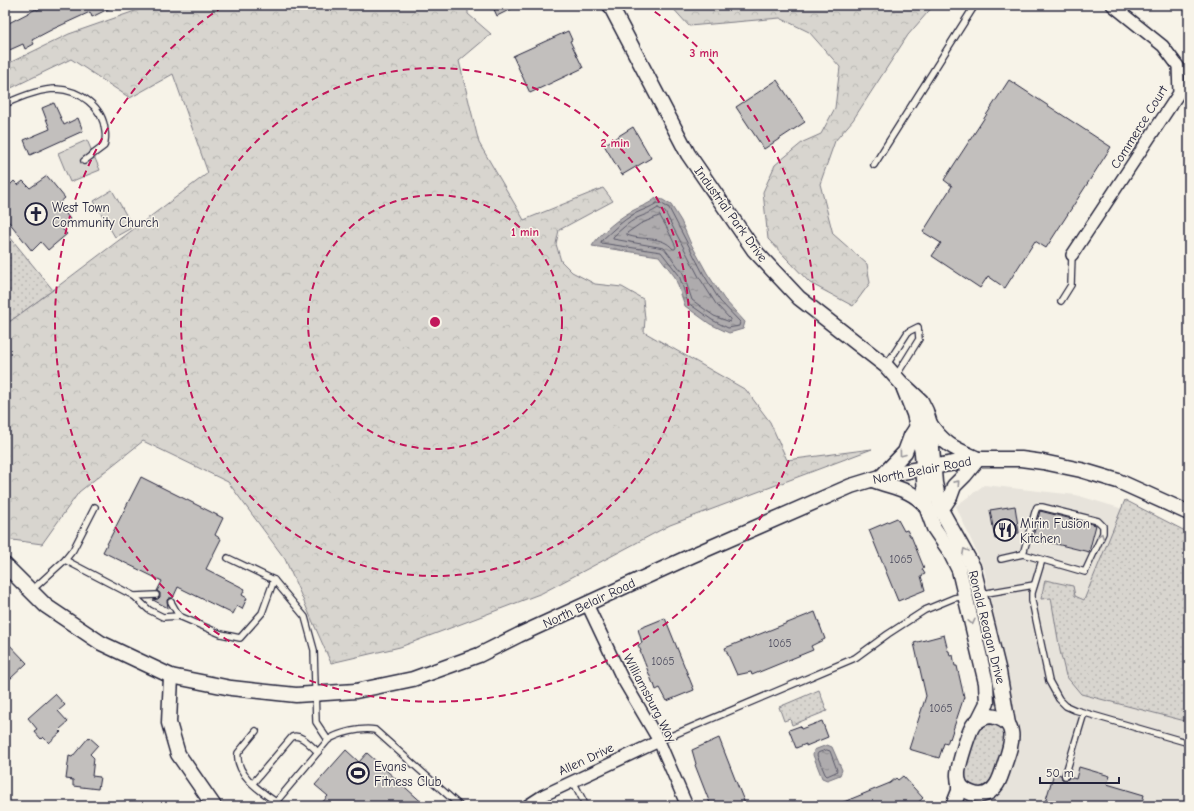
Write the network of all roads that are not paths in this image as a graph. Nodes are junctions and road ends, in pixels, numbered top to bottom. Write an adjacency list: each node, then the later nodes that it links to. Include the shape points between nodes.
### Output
1 (610, 5): 9 (street, Industrial Park Drive, via 688,154 754,250 799,298)
2 (975, 5): 6 (lane)
3 (1112, 5): 7 (street, Commerce Court, via 1163,46 1178,66 1179,93)
4 (5, 104): 5 (lane, via 54,89 84,96 101,115 106,130 104,146)
5 (84, 161)
6 (874, 165)
7 (1072, 255): 8 (lane, via 1071,285)
8 (1061, 300)
9 (894, 375): 9 (lane, via 919,339 918,328 908,332); 10 (street, via 914,414)
10 (924, 425): 11 (street, via 948,444); 12 (street, via 922,453); 13 (street, one-way to 13, via 911,436 905,452)
11 (978, 459): 12 (street, North Belair Road); 16 (street, one-way to 11, via 954,486); 17 (street, North Belair Road, via 1021,459 1081,470 1118,481)
12 (928, 467): 13 (street, North Belair Road); 14 (street, Ronald Reagan Drive); 16 (street, Ronald Reagan Drive, via 936,483)
13 (877, 478): 14 (street, via 889,487 903,489); 32 (street, North Belair Road, via 851,486)
14 (926, 506): 30 (street, Ronald Reagan Drive, via 934,528 959,570)
15 (95, 507): 21 (lane, via 73,550)
16 (941, 510): 28 (street, Ronald Reagan Drive, one-way to 16, via 973,567)
17 (1189, 513)
18 (1023, 554): 20 (lane); 22 (lane); 22 (lane, one-way to 18, via 1085,572 1104,533 1103,526 1098,521 1037,507)
19 (228, 558): 24 (lane)
20 (1001, 559)
21 (65, 560): 26 (lane); 29 (lane)
22 (1042, 560): 25 (lane)
23 (5, 565): 26 (street, North Belair Road)
24 (274, 580): 33 (lane, via 262,613 240,638 221,634); 35 (lane, via 305,616 314,650)
25 (1034, 585): 28 (lane); 36 (lane, via 1032,601 1049,681 1063,702)
26 (31, 591): 34 (street, North Belair Road, via 46,606 101,643)
27 (156, 594): 29 (lane)
28 (980, 594): 30 (street); 38 (street, Ronald Reagan Drive, via 999,672)
29 (134, 596): 33 (lane, via 149,610 163,616)
30 (966, 596): 37 (street, Ronald Reagan Drive, one-way to 37, via 988,690 987,703); 41 (lane, via 925,610 855,658)
31 (171, 602): 33 (lane)
32 (587, 604): 35 (street, North Belair Road, via 479,655 413,678 356,691); 41 (street, Williamsburg Way, via 622,678)
33 (180, 616)
34 (171, 676): 35 (street, North Belair Road, via 231,688 296,695); 50 (street, via 169,723 178,754)
35 (315, 693): 40 (lane, via 316,722)
36 (1084, 713): 42 (lane); 44 (lane)
37 (978, 721): 38 (street, via 990,716); 46 (street, Ronald Reagan Drive, via 971,729 958,768)
38 (1008, 724): 48 (street, Ronald Reagan Drive, via 1012,743 1000,780)
39 (256, 731): 47 (lane, via 238,753 237,758 244,774)
40 (328, 740): 43 (lane); 51 (lane, via 334,736 368,728 375,730)
41 (659, 740): 45 (street, Allen Drive); 54 (street, Williamsburg Way)
42 (1189, 743)
43 (318, 752): 47 (lane, via 299,736 292,737); 49 (lane)
44 (1065, 776)
45 (573, 781): 52 (street, Allen Drive); 53 (lane)
46 (959, 782): 48 (street, via 972,794); 55 (street, Ronald Reagan Drive, via 959,791)
47 (253, 783): 49 (lane)
48 (991, 792): 56 (street, Ronald Reagan Drive)
49 (278, 804)
50 (214, 806)
51 (460, 806)
52 (527, 806)
53 (586, 806)
54 (687, 806)
55 (952, 806)
56 (973, 806)

